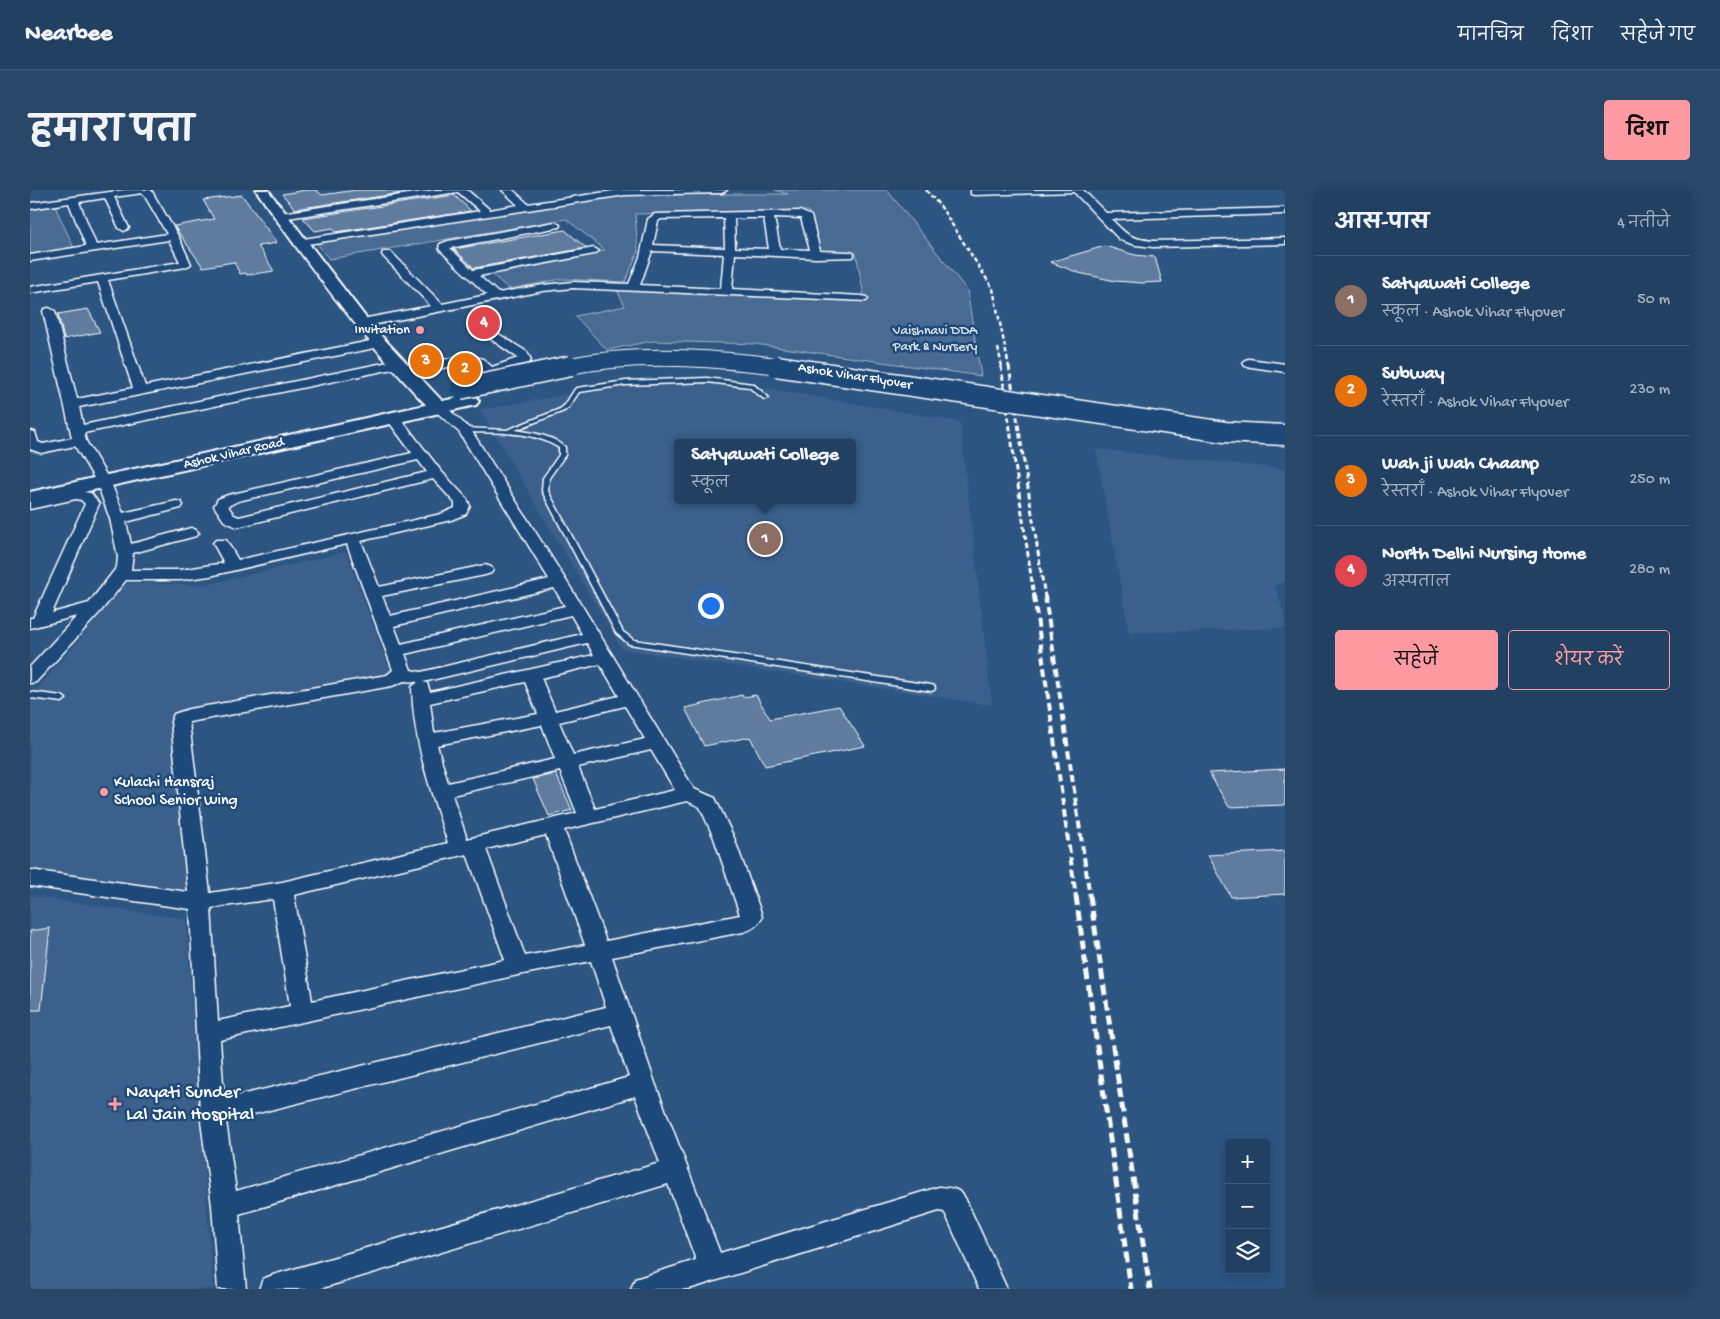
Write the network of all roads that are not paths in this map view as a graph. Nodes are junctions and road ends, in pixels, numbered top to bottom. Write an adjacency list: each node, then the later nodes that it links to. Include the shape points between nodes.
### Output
1 (145, 190): 13 (street); 27 (street)
2 (262, 190): 23 (street)
3 (365, 190): 16 (street)
4 (454, 190): 16 (street)
5 (461, 190): 20 (street)
6 (506, 190): 18 (street)
7 (548, 190): 15 (street)
8 (721, 190): 11 (street)
9 (1071, 190): 12 (street)
10 (1078, 190): 24 (street)
11 (623, 191): 15 (street)
12 (974, 192)
13 (108, 195): 14 (street); 26 (street)
14 (73, 200): 17 (street); 30 (street)
15 (562, 201): 18 (street)
16 (375, 202): 23 (street)
17 (30, 206)
18 (526, 207): 20 (street)
19 (1285, 211): 24 (street)
20 (488, 213): 29 (street)
21 (768, 214): 22 (street); 35 (street); 36 (street, via 806,216)
22 (728, 215): 31 (street, via 656,217); 33 (street)
23 (281, 216): 29 (street)
24 (1102, 216): 28 (street, via 1124,238 1143,243)
25 (555, 225): 39 (street, via 444,246)
26 (124, 228)
27 (173, 236): 30 (street); 40 (street, via 186,264)
28 (1285, 241)
29 (300, 242): 48 (street)
30 (92, 248): 38 (street)
31 (647, 248): 33 (street); 41 (street)
32 (594, 251): 39 (street)
33 (730, 252): 35 (street); 43 (street)
34 (387, 254): 46 (street)
35 (776, 254): 36 (street)
36 (816, 255): 37 (street)
37 (849, 256)
38 (30, 258)
39 (470, 274): 44 (street)
40 (102, 278): 42 (street); 54 (street)
41 (634, 287): 43 (street); 44 (street, via 557,286)
42 (30, 290)
43 (726, 292): 45 (street)
44 (495, 297): 46 (street)
45 (862, 298)
46 (439, 308): 48 (street)
47 (49, 311): 58 (street)
48 (362, 322): 50 (street)
49 (489, 332): 52 (street, via 523,355 525,360 492,371 467,359)
50 (380, 343): 52 (street); 54 (street)
51 (1249, 363): 53 (street)
52 (401, 368): 57 (street); 63 (street)
53 (1285, 368)
54 (140, 391): 58 (street)
55 (465, 395): 57 (main road, Ashok Vihar Flyover); 64 (main road, Ashok Vihar Flyover, bridge, via 588,362 659,358 728,360 1208,429); 65 (main road, Ashok Vihar Flyover, via 605,373 658,370 712,372 1126,433)
56 (766, 398): 61 (lane, via 751,386 707,380 595,386 576,390 562,410)
57 (432, 402): 59 (main road, Ashok Vihar Road); 60 (street); 68 (main road, Ashok Vihar Road)
58 (72, 404): 63 (street)
59 (393, 418): 66 (street); 68 (main road, Ashok Vihar Road)
60 (464, 430): 61 (lane); 81 (street)
61 (507, 432): 93 (lane, via 542,438 562,447 562,455 546,478 545,491 615,625 632,642)
62 (30, 435): 63 (street, via 32,444 41,450)
63 (78, 435): 68 (street)
64 (1285, 435)
65 (1285, 450)
66 (421, 455): 67 (street); 67 (street, via 233,498 222,502 222,506 229,518 238,522)
67 (436, 474): 75 (street, via 462,502 461,511)
68 (100, 475): 69 (main road, Ashok Vihar Road); 70 (main road, Ashok Vihar Road); 73 (street)
69 (30, 481)
70 (30, 498)
71 (30, 505): 85 (street, via 76,495 86,496 92,504)
72 (176, 505): 73 (street)
73 (118, 518): 77 (street)
74 (191, 533): 77 (street)
75 (352, 537): 78 (street); 82 (street)
76 (221, 543): 78 (street)
77 (126, 550): 80 (street)
78 (233, 566): 80 (street, via 180,576)
79 (485, 570): 82 (street)
80 (121, 574): 83 (street)
81 (560, 582): 84 (street); 86 (street)
82 (372, 593): 86 (street)
83 (95, 607): 85 (street); 92 (street)
84 (576, 609): 87 (street); 88 (street)
85 (35, 622)
86 (383, 623): 88 (street)
87 (592, 637): 89 (street); 91 (street)
88 (394, 651): 91 (street, via 402,670)
89 (605, 658): 90 (street); 95 (street)
90 (531, 674): 97 (street); 98 (street)
91 (411, 676): 97 (street); 109 (street, via 181,718)
92 (30, 678)
93 (930, 688)
94 (30, 695): 96 (lane)
95 (630, 699): 98 (street); 100 (street)
96 (62, 700)
97 (420, 700): 99 (street)
98 (549, 718): 99 (street); 101 (street)
99 (427, 741): 102 (street)
100 (656, 743): 101 (street); 103 (street)
101 (567, 764): 102 (street); 104 (street)
102 (440, 791): 106 (street)
103 (687, 794): 104 (street); 110 (street, via 708,803 738,874 751,918 743,924)
104 (589, 818): 105 (street)
105 (553, 827): 106 (street); 110 (street)
106 (467, 846): 108 (street); 111 (street)
107 (30, 878): 109 (street)
108 (282, 890): 109 (street); 112 (street)
109 (200, 902): 114 (street)
110 (598, 950): 111 (street); 113 (street)
111 (518, 966): 112 (street)
112 (303, 1012): 114 (street)
113 (620, 1014): 115 (street); 116 (street)
114 (207, 1034): 116 (street)
115 (643, 1083): 117 (street); 118 (street)
116 (212, 1113): 118 (street)
117 (677, 1170): 119 (street); 121 (street)
118 (225, 1206): 120 (street)
119 (713, 1269): 122 (street); 123 (street, via 944,1199 952,1200 956,1207)
120 (232, 1289)
121 (273, 1289)
122 (645, 1289)
123 (993, 1289)

